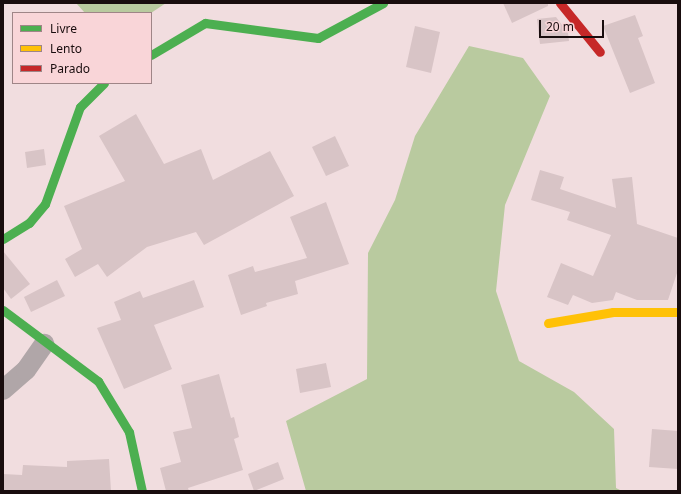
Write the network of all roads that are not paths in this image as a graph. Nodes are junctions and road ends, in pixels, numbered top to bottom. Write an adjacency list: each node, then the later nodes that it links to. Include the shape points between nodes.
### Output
1 (383, 3): 4 (street, via 318,38 205,23)
2 (560, 3): 3 (street)
3 (600, 52)
4 (152, 54)
5 (103, 84): 6 (street, via 80,107 44,204 29,223)
6 (3, 239)
7 (3, 310): 10 (street)
8 (678, 312): 9 (street, via 612,312)
9 (548, 323)
10 (44, 344): 11 (street, via 26,370); 12 (street, via 98,381 129,432)
11 (3, 390)
12 (142, 491)

